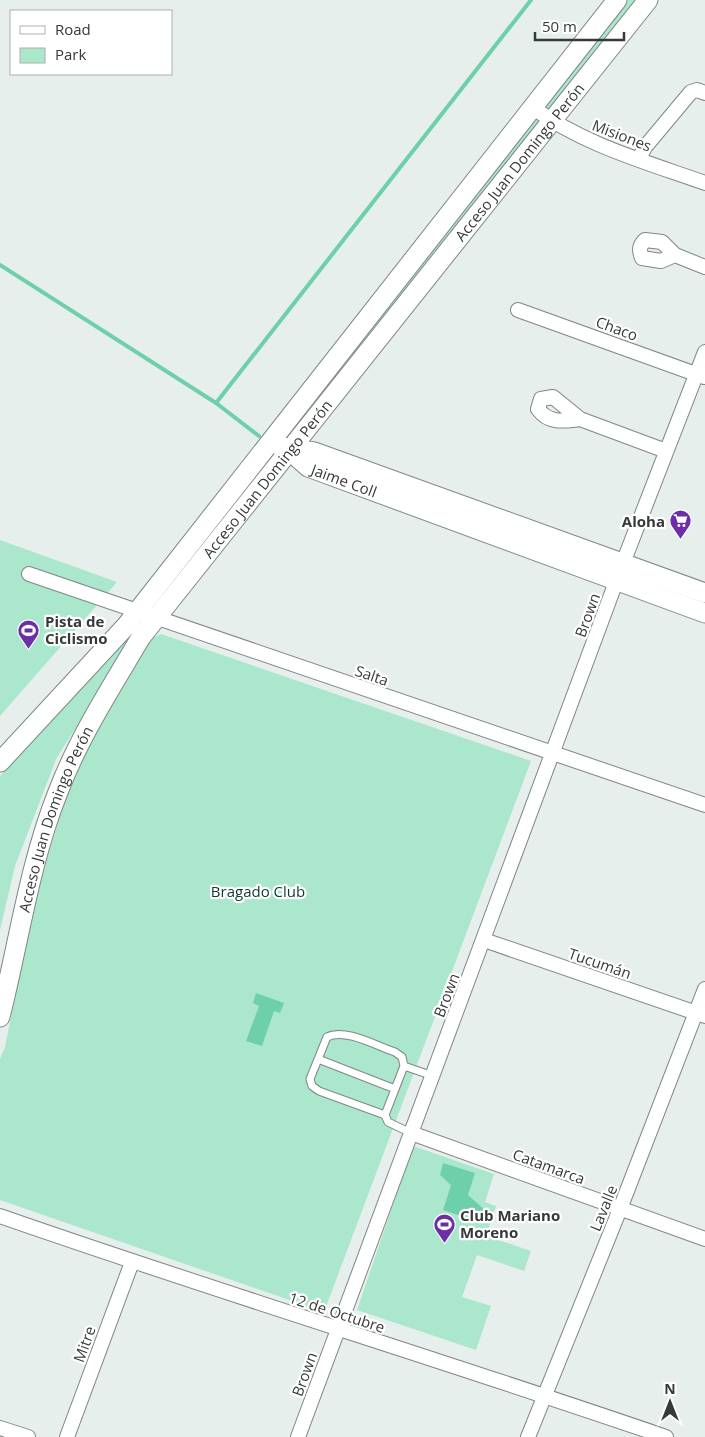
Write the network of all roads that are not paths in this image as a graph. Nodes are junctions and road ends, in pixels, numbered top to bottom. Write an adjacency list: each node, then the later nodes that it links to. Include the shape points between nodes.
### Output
1 (617, 0): 4 (main road, Acceso Juan Domingo Perón)
2 (648, 0): 5 (main road, Acceso Juan Domingo Perón)
3 (705, 93): 6 (street, via 691,92 645,147)
4 (532, 108): 5 (street, Misiones); 14 (main road, Acceso Juan Domingo Perón)
5 (552, 122): 6 (street, Misiones, via 594,143); 15 (main road, Acceso Juan Domingo Perón)
6 (639, 159): 7 (street, Misiones)
7 (705, 182)
8 (675, 255): 9 (street)
9 (705, 267)
10 (518, 310): 12 (street, Chaco)
11 (705, 352): 12 (street, Brown)
12 (701, 376): 16 (street, Brown)
13 (580, 419): 16 (street)
14 (270, 443): 15 (main road); 21 (main road, Acceso Juan Domingo Perón)
15 (289, 450): 17 (main road, Jaime Coll, via 314,452); 19 (main road, Jaime Coll, via 308,467); 23 (main road, Acceso Juan Domingo Perón)
16 (666, 451): 17 (street, Brown)
17 (623, 563): 19 (street, Brown); 20 (main road, Jaime Coll)
18 (29, 574): 21 (street, Salta)
19 (616, 581): 22 (main road, Jaime Coll); 24 (street, Brown)
20 (705, 592)
21 (136, 612): 23 (street, Salta); 25 (main road, Acceso Juan Domingo Perón)
22 (705, 613)
23 (154, 619): 24 (street, Salta); 30 (main road, Acceso Juan Domingo Perón, via 84,734 57,792 26,896)
24 (554, 753): 26 (street, Salta); 27 (street, Brown)
25 (0, 762)
26 (705, 806)
27 (484, 940): 29 (street, Tucumán); 33 (street, Brown)
28 (705, 989): 29 (street, Lavalle)
29 (700, 1014): 37 (street, Lavalle)
30 (0, 1017)
31 (318, 1059): 32 (lane, via 327,1036 343,1034 395,1052 402,1057); 34 (lane); 35 (lane, via 310,1079 312,1086)
32 (404, 1066): 33 (lane); 34 (lane)
33 (433, 1076): 36 (street, Brown)
34 (395, 1089): 35 (lane)
35 (385, 1115): 36 (lane, via 388,1122)
36 (411, 1133): 37 (street, Catamarca); 41 (street, Brown)
37 (620, 1209): 39 (street, Catamarca); 42 (street, Lavalle)
38 (0, 1216): 40 (street, 12 de Octubre)
39 (705, 1239)
40 (132, 1262): 41 (street, 12 de Octubre); 45 (street, Mitre)
41 (338, 1330): 42 (street, 12 de Octubre); 46 (street, Brown)
42 (545, 1396): 47 (street, Lavalle); 48 (street, 12 de Octubre)
43 (0, 1428): 44 (street)
44 (28, 1437)
45 (67, 1437)
46 (298, 1437)
47 (528, 1437)
48 (666, 1437)

